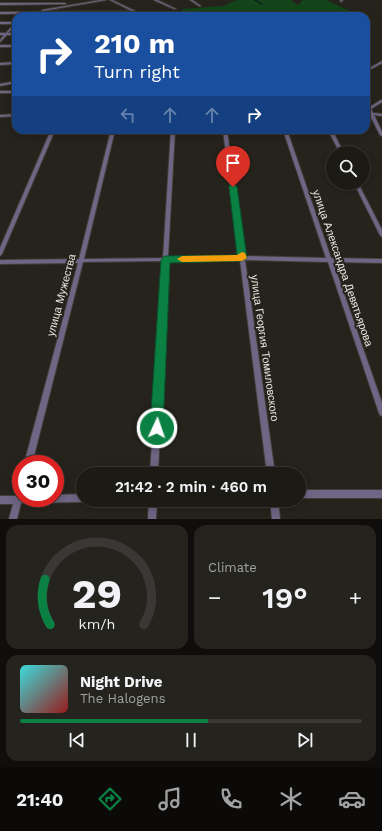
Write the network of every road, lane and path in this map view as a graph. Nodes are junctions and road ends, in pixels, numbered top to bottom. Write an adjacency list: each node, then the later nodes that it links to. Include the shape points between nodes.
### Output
1 (38, 0): 8 (street)
2 (105, 0): 6 (street)
3 (111, 0): 15 (street)
4 (155, 0): 11 (street)
5 (191, 0): 10 (street)
6 (96, 2): 9 (street); 14 (street)
7 (0, 4): 8 (street)
8 (34, 4): 9 (street); 12 (street)
9 (80, 4): 13 (street)
10 (200, 6)
11 (175, 9)
12 (26, 12)
13 (31, 12)
14 (91, 12)
15 (136, 12)
16 (0, 14): 17 (street)
17 (12, 14)
18 (0, 23): 19 (street)
19 (12, 23)
20 (12, 27): 22 (street)
21 (0, 34): 22 (street)
22 (6, 34): 23 (street); 24 (street)
23 (12, 34)
24 (0, 41)
25 (0, 46): 26 (street)
26 (12, 46)
27 (382, 62): 30 (street)
28 (12, 63): 29 (street)
29 (0, 64)
30 (370, 68)
31 (12, 83): 32 (street)
32 (0, 85)
33 (0, 92): 34 (street)
34 (12, 92)
35 (382, 101): 36 (street)
36 (370, 106)
37 (370, 111): 38 (street)
38 (372, 114): 41 (street); 48 (street)
39 (12, 115): 40 (street)
40 (0, 116)
41 (382, 116)
42 (51, 134): 52 (street)
43 (112, 134): 56 (street, улица Мужества)
44 (173, 134): 55 (street)
45 (226, 134): 53 (street, улица Георгия Томиловского)
46 (286, 134): 54 (street, улица Александра Девятьярова)
47 (332, 134): 49 (street)
48 (382, 135)
49 (338, 146)
50 (360, 190): 51 (street)
51 (382, 235)
52 (0, 254)
53 (242, 258): 54 (street); 55 (street); 62 (street, улица Георгия Томиловского)
54 (329, 259): 57 (street); 59 (street, улица Александра Девятьярова)
55 (165, 260): 56 (street); 61 (street)
56 (81, 261): 58 (street); 60 (street, улица Мужества)
57 (382, 261)
58 (0, 262)
59 (382, 413)
60 (30, 455)
61 (154, 467)
62 (270, 467)
63 (306, 494): 64 (street)
64 (382, 494)
65 (76, 498): 66 (street)
66 (64, 499)
67 (0, 500): 68 (street)
68 (12, 500)
69 (16, 507): 72 (street)
70 (153, 507): 73 (street)
71 (275, 507): 74 (street)
72 (13, 519)
73 (152, 519)
74 (276, 519)

